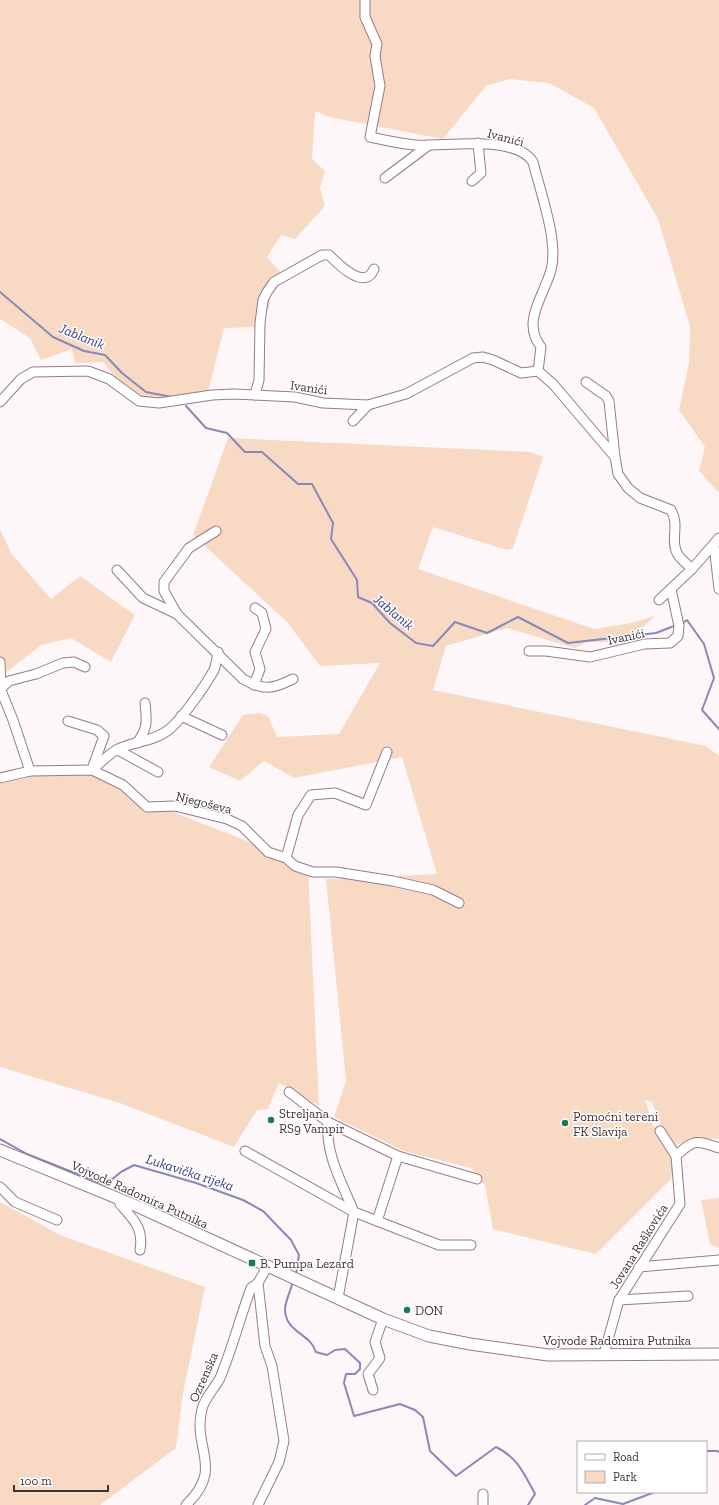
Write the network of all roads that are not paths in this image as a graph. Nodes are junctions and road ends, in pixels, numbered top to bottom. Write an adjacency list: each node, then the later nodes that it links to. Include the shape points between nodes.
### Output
1 (365, 0): 3 (street, Ivanići, via 365,17 377,44 375,56 380,86 370,138)
2 (478, 143): 3 (street, Ivanići); 5 (street, via 481,173); 7 (street, Ivanići, via 488,142 518,151 533,162 554,254 551,271 533,321 535,340 541,347)
3 (429, 145): 4 (street)
4 (385, 178)
5 (472, 181)
6 (374, 269): 9 (street, via 373,273 367,276 355,275 346,272 329,255 322,255 274,282 263,300 259,380)
7 (538, 372): 11 (street, Ivanići, via 521,372 483,357 473,358 406,394); 13 (street, via 553,384)
8 (586, 382): 13 (street, via 609,401)
9 (255, 395): 10 (street, Ivanići, via 212,395 159,403 139,401 109,379 88,370 33,372 21,379); 11 (street, Ivanići)
10 (0, 402)
11 (368, 405): 12 (street)
12 (353, 421)
13 (615, 456): 16 (street, via 620,479 634,495 671,510 676,522 677,552)
14 (216, 531): 22 (street, via 189,548 164,582 164,591)
15 (716, 541): 16 (street); 19 (street)
16 (692, 569): 18 (street)
17 (118, 570): 22 (street, via 143,598)
18 (672, 589): 20 (street); 23 (street, Ivanići, via 679,626 678,636 670,643 644,644 590,657)
19 (719, 589)
20 (659, 600)
21 (255, 608): 28 (street, via 262,613 266,629 255,652 260,669)
22 (177, 614): 24 (street)
23 (529, 651)
24 (218, 652): 28 (street, via 243,679); 31 (street, via 214,668)
25 (0, 662): 29 (street)
26 (85, 666): 29 (street, via 74,662 63,663 9,681)
27 (293, 679): 28 (street, via 275,688)
28 (254, 685)
29 (1, 688): 38 (street)
30 (145, 703): 34 (street, via 147,725)
31 (181, 716): 33 (street); 34 (street, via 168,731 151,740)
32 (68, 721): 37 (street, via 97,730 104,736)
33 (222, 735)
34 (137, 743): 35 (street)
35 (118, 750): 37 (street); 39 (street)
36 (387, 752): 41 (street, via 366,805 335,793 311,795 298,815)
37 (92, 770): 38 (street, Njegoševa); 41 (street, Njegoševa, via 123,785 147,807 175,806 227,819 242,826 268,852)
38 (30, 771): 40 (street, Njegoševa)
39 (158, 772)
40 (0, 778)
41 (286, 858): 42 (street, Njegoševa, via 295,866 313,872 336,872 393,881 433,890)
42 (459, 903)
43 (289, 1092): 44 (street)
44 (328, 1122): 49 (street); 54 (street, via 330,1154)
45 (660, 1131): 50 (street, Jovana Raškovića)
46 (719, 1148): 50 (street, via 703,1142 690,1143)
47 (0, 1150): 53 (main road, Vojvode Radomira Putnika)
48 (245, 1151): 54 (street)
49 (398, 1156): 51 (street); 56 (street)
50 (676, 1156): 61 (street, Jovana Raškovića, via 680,1204)
51 (477, 1179)
52 (0, 1187): 55 (street, via 15,1202)
53 (119, 1199): 58 (street, via 120,1204 139,1227 142,1238); 60 (main road, Vojvode Radomira Putnika)
54 (354, 1212): 56 (street); 64 (street)
55 (57, 1220)
56 (377, 1221): 57 (street, via 439,1245)
57 (471, 1245)
58 (140, 1250)
59 (719, 1260): 61 (street)
60 (266, 1267): 62 (street); 64 (main road, Vojvode Radomira Putnika)
61 (639, 1267): 65 (street, Jovana Raškovića)
62 (258, 1283): 71 (street, Ozrenska, via 251,1288 219,1379 202,1408 201,1434 207,1462 204,1482); 72 (street, via 265,1346 272,1366 284,1441 279,1462)
63 (688, 1296): 65 (street)
64 (338, 1298): 66 (main road, Vojvode Radomira Putnika)
65 (619, 1300): 67 (street, Jovana Raškovića)
66 (383, 1319): 67 (main road, Vojvode Radomira Putnika, via 429,1336 470,1344 548,1355); 69 (street, via 375,1342 380,1358 368,1374)
67 (604, 1354): 68 (main road, Vojvode Radomira Putnika)
68 (719, 1354)
69 (373, 1390)
70 (483, 1494): 73 (street)
71 (186, 1505)
72 (258, 1505)
73 (483, 1505)

